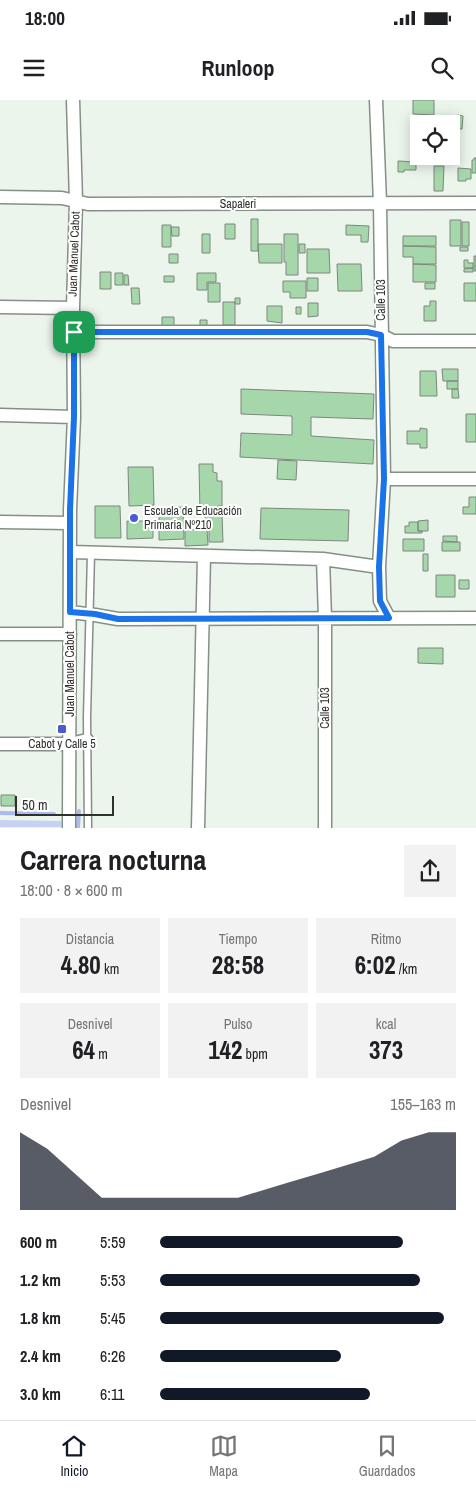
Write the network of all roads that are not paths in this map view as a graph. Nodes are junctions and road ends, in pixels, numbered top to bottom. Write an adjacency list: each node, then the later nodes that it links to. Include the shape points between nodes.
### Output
1 (74, 100): 4 (street, Juan Manuel Cabot)
2 (376, 100): 6 (street, Calle 103)
3 (0, 197): 4 (street, Sapaleri)
4 (76, 201): 6 (street, Sapaleri, via 88,204); 8 (street, Juan Manuel Cabot)
5 (476, 203): 6 (street, Sapaleri)
6 (380, 204): 10 (street, Calle 103)
7 (0, 307): 8 (street)
8 (73, 308): 9 (street, Juan Manuel Cabot)
9 (74, 332): 10 (street, via 358,332); 13 (street, Juan Manuel Cabot)
10 (381, 335): 11 (street, via 393,341); 15 (street, Calle 103)
11 (476, 341)
12 (0, 415): 13 (street)
13 (74, 417): 17 (street, Juan Manuel Cabot)
14 (476, 478): 15 (street)
15 (384, 479): 22 (street, Calle 103)
16 (0, 522): 17 (street)
17 (70, 522): 18 (street, Juan Manuel Cabot)
18 (71, 552): 19 (street); 23 (street, Juan Manuel Cabot)
19 (91, 552): 20 (street); 24 (lane)
20 (204, 556): 21 (street); 28 (street)
21 (323, 559): 22 (street); 25 (street, Calle 103)
22 (379, 567): 26 (street, Calle 103, via 380,601)
23 (70, 612): 24 (street); 30 (street, Juan Manuel Cabot)
24 (89, 614): 28 (street, via 118,619); 31 (lane)
25 (325, 618): 26 (street); 28 (street); 37 (street, Calle 103)
26 (389, 618): 27 (street)
27 (476, 618)
28 (203, 619): 36 (street)
29 (0, 634): 30 (street)
30 (70, 634): 33 (street, Juan Manuel Cabot)
31 (87, 740): 33 (street); 35 (lane)
32 (0, 744): 33 (street)
33 (70, 744): 34 (street, Juan Manuel Cabot)
34 (70, 828)
35 (88, 828)
36 (198, 828)
37 (325, 828)

